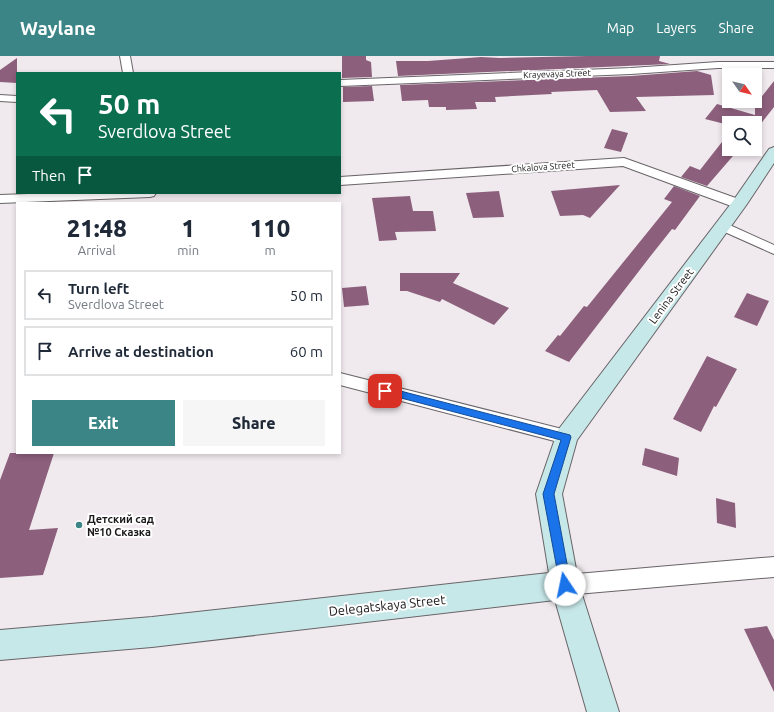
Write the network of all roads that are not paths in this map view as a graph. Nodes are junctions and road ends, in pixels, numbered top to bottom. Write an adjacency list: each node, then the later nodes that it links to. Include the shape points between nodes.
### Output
1 (125, 56): 3 (street)
2 (774, 66): 4 (street, Krayevaya Street, via 718,65)
3 (128, 72)
4 (341, 83)
5 (0, 98): 6 (street)
6 (16, 99)
7 (774, 152): 11 (main road, Lenina Street)
8 (341, 181): 11 (street, Chkalova Street, via 624,162)
9 (125, 194): 10 (street)
10 (0, 199)
11 (739, 204): 12 (main road, Lenina Street)
12 (723, 226): 13 (street); 15 (main road, Lenina Street)
13 (774, 250)
14 (341, 379): 15 (street)
15 (566, 437): 17 (main road, via 549,494)
16 (774, 567): 17 (street, Delegatskaya Street)
17 (565, 585): 18 (main road, Delegatskaya Street, via 152,632); 19 (main road)
18 (0, 645)
19 (603, 712)

